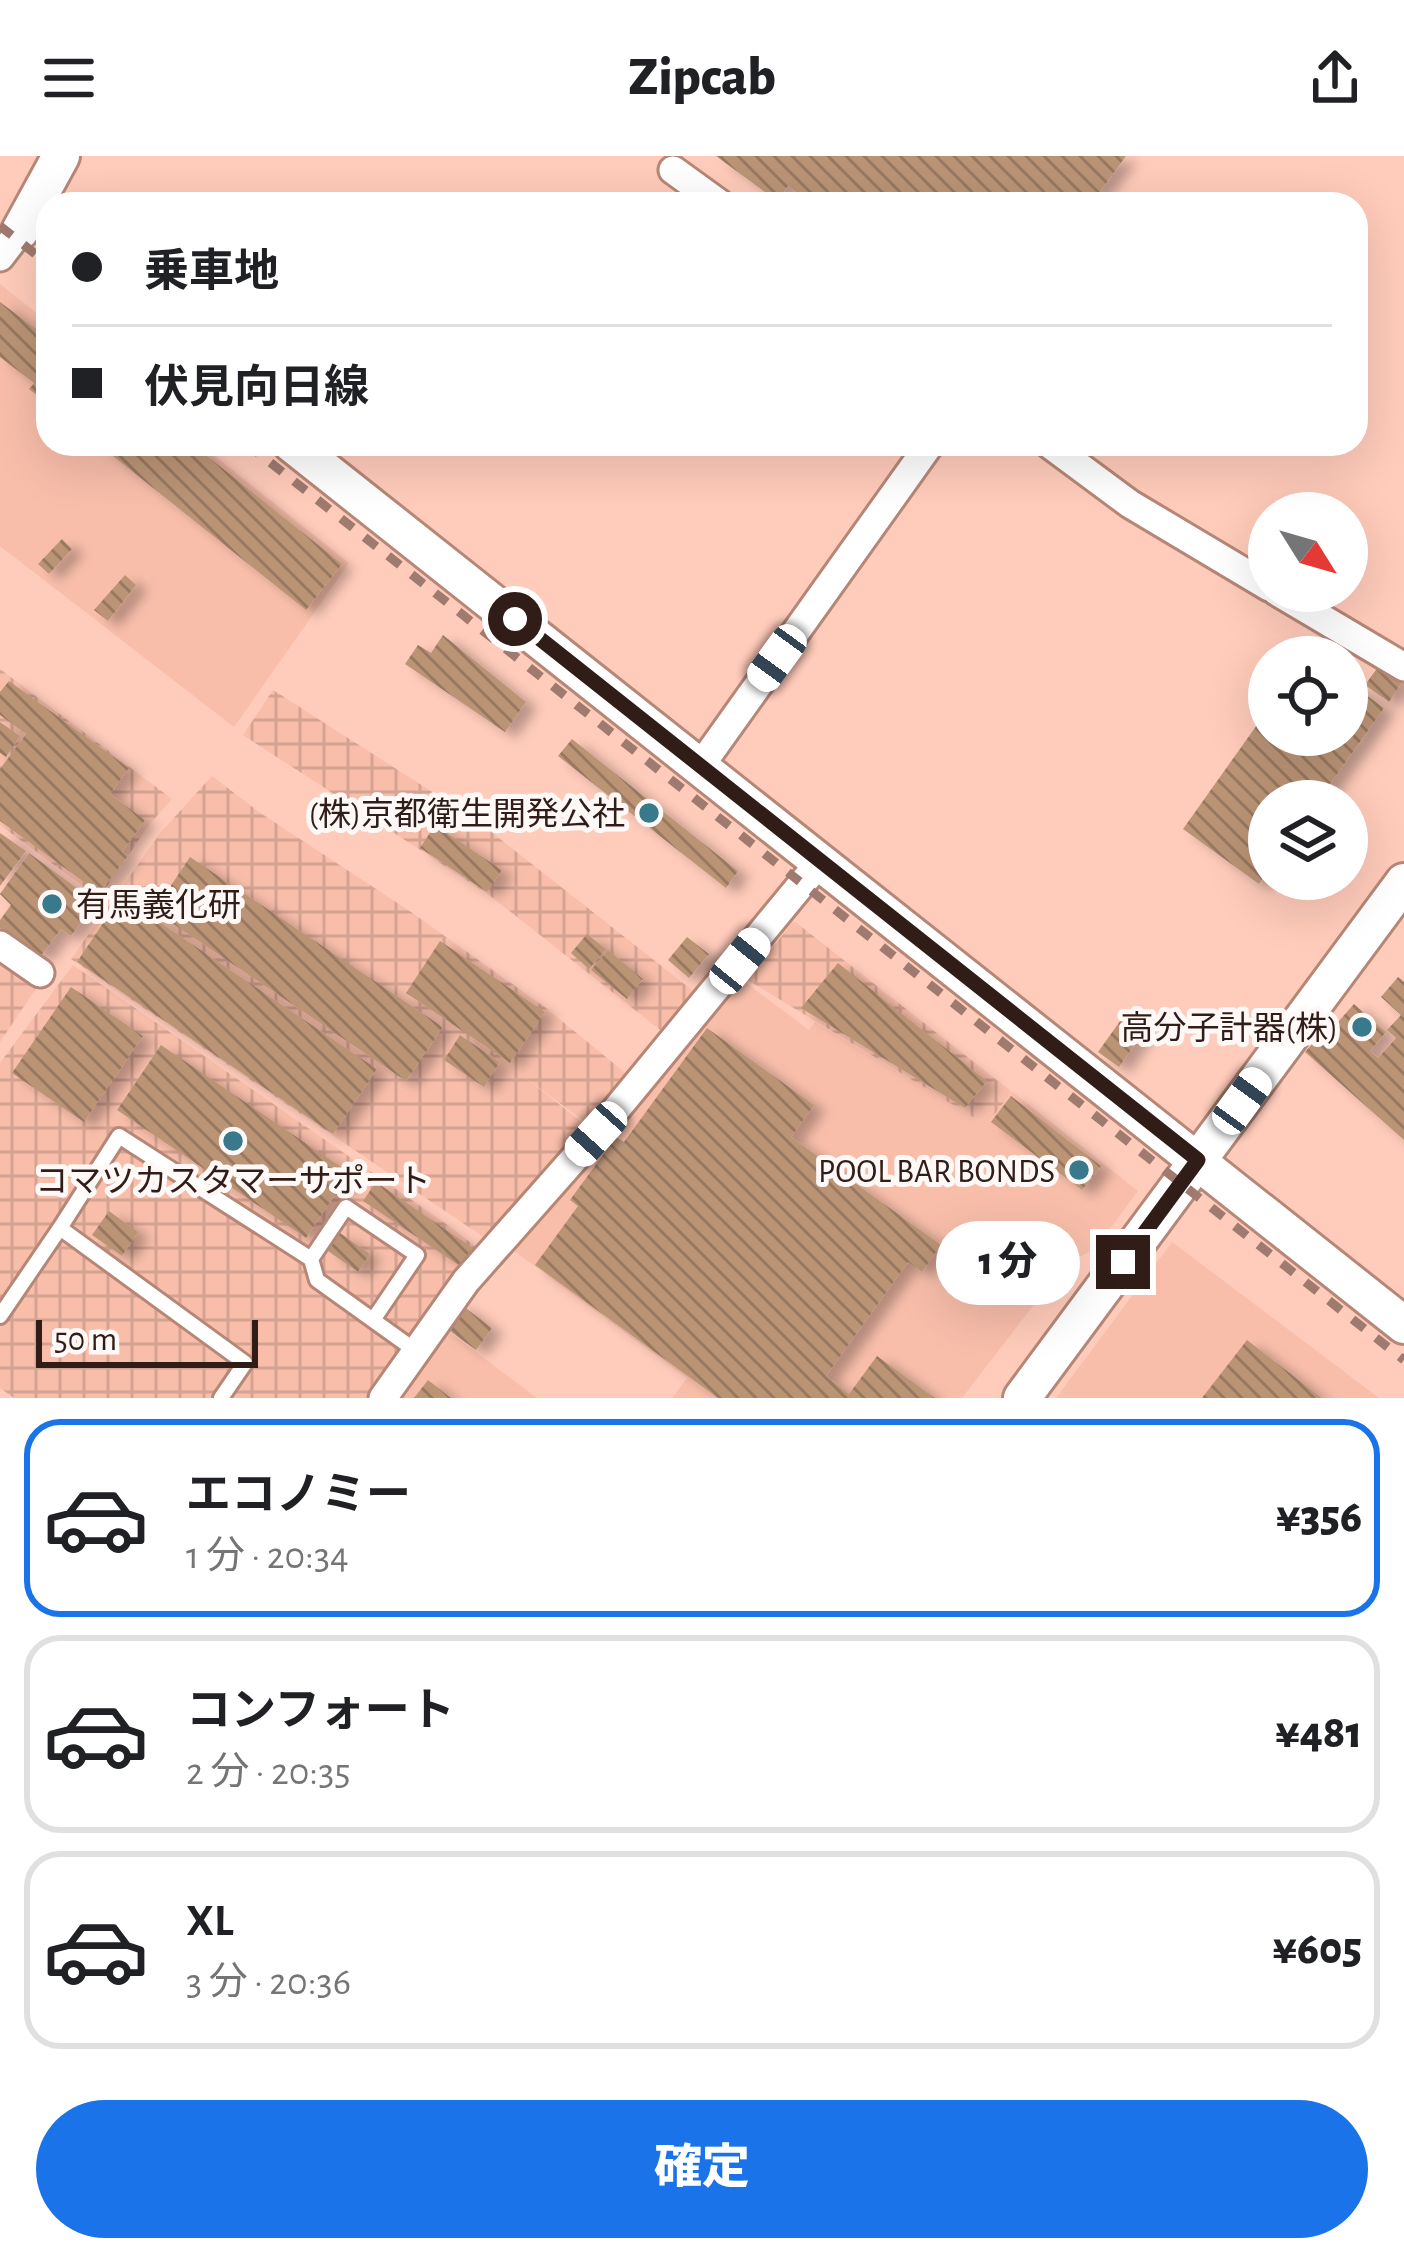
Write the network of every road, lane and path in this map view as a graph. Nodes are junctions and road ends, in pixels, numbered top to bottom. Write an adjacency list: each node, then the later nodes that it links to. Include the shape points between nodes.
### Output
1 (61, 156): 3 (street)
2 (673, 170): 4 (street)
3 (42, 192)
4 (703, 192)
5 (36, 203): 6 (street)
6 (17, 238)
7 (307, 456): 13 (street)
8 (921, 456): 13 (street)
9 (1065, 456): 10 (street)
10 (1248, 575)
11 (1310, 612): 12 (street)
12 (1404, 668)
13 (701, 765): 14 (street)
14 (819, 863): 18 (street); 24 (street, via 466,1281)
15 (1404, 882): 18 (street)
16 (0, 945): 17 (street)
17 (40, 973)
18 (1198, 1160): 23 (street); 27 (street)
19 (60, 1228): 20 (lane, via 119,1136); 21 (lane); 25 (lane, via 245,1363)
20 (311, 1258): 22 (lane, via 317,1280); 22 (lane, via 346,1207 417,1255)
21 (0, 1316)
22 (373, 1320): 24 (lane)
23 (1404, 1325)
24 (416, 1351): 26 (street)
25 (221, 1398)
26 (382, 1398)
27 (1022, 1398)

